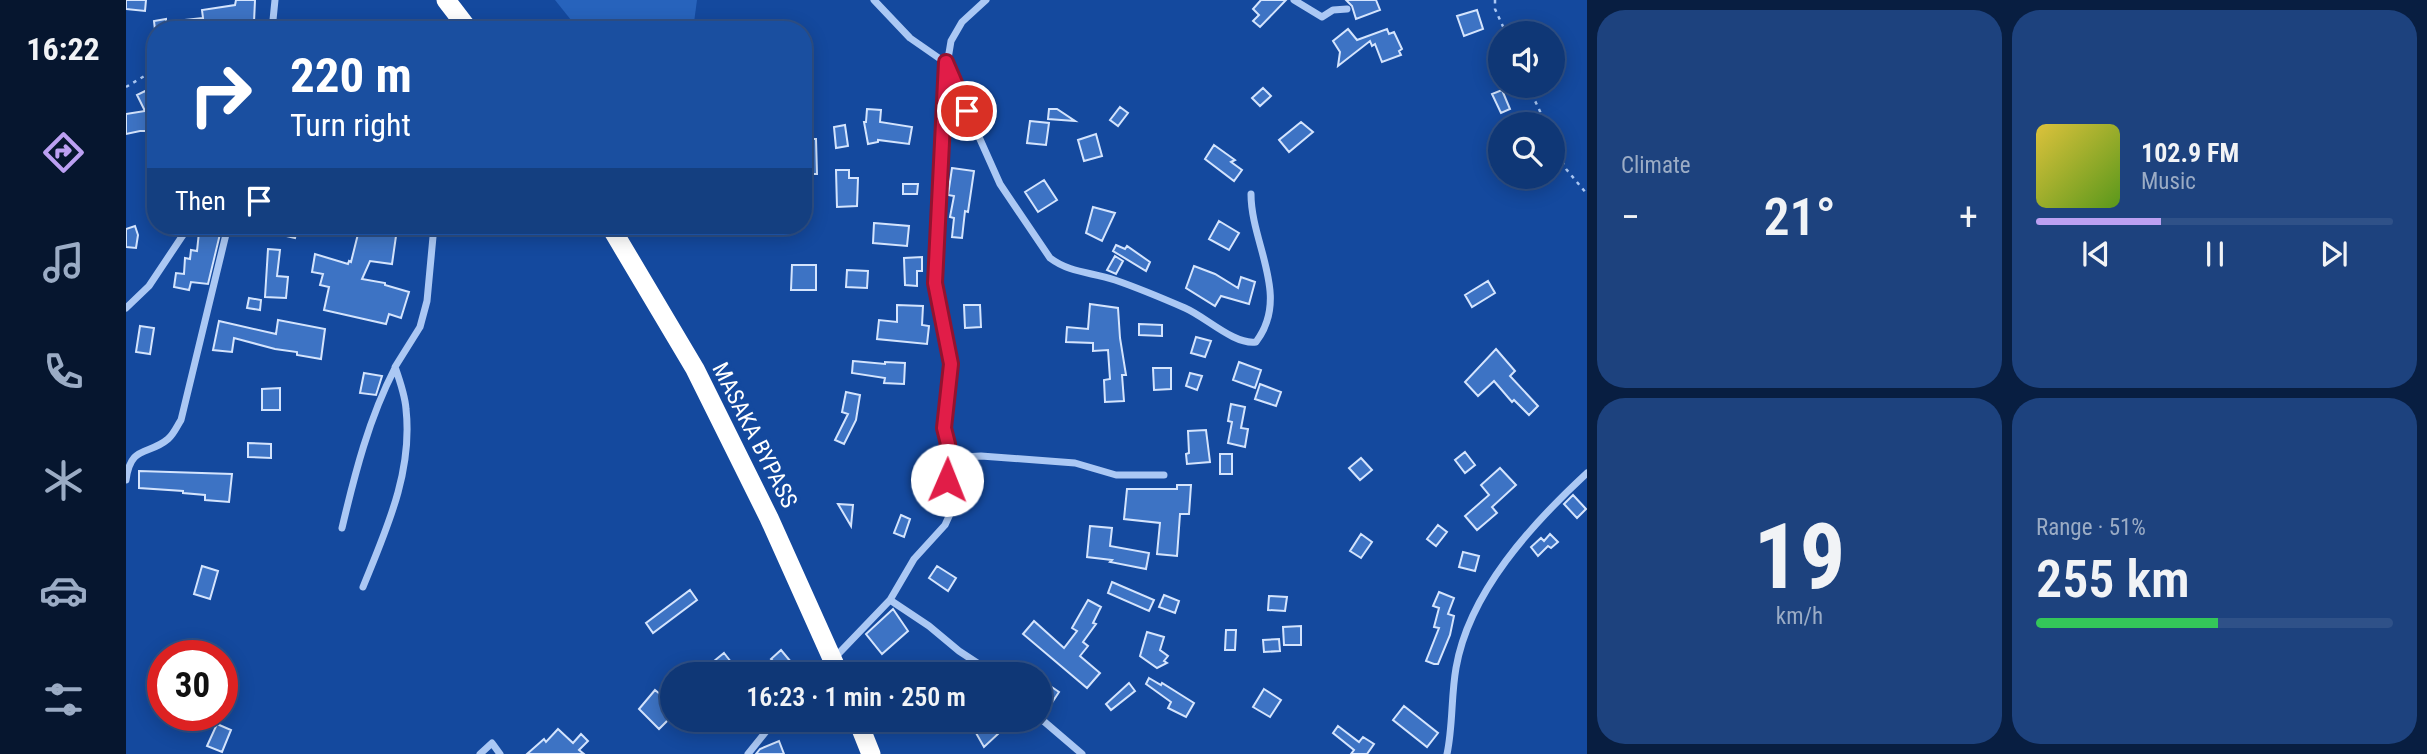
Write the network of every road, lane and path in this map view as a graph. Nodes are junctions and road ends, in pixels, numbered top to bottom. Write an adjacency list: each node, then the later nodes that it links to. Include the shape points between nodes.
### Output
1 (275, 0): 8 (street)
2 (446, 0): 9 (highway)
3 (874, 0): 11 (street, via 910,38)
4 (986, 0): 11 (street, via 961,22)
5 (1294, 0): 7 (street, via 1322,17)
6 (1495, 0): 10 (path)
7 (1348, 9)
8 (273, 21)
9 (462, 21)
10 (1500, 21)
11 (946, 62): 15 (street, via 1000,184 1050,258 1071,270 1114,280 1186,308 1248,343 1260,336 1270,309 1271,289 1251,213); 23 (street, via 935,283 951,364)
12 (147, 74): 13 (path)
13 (126, 87)
14 (1565, 167): 16 (path)
15 (1251, 194)
16 (1587, 194)
17 (183, 235): 21 (street, via 149,286)
18 (226, 235): 24 (street, via 181,420 167,440)
19 (433, 235): 22 (street, via 421,327)
20 (615, 235): 31 (highway, MASAKA BYPASS, via 695,369)
21 (126, 308)
22 (395, 367): 28 (street, via 370,429); 29 (street, via 406,409 401,488)
23 (944, 458): 26 (street, via 1075,463 1116,475); 30 (street, via 950,514 914,559)
24 (129, 461): 27 (street)
25 (1587, 473): 42 (street, via 1519,543 1478,605 1462,640)
26 (1164, 475)
27 (126, 480)
28 (342, 528)
29 (363, 587)
30 (890, 600): 32 (street); 33 (street)
31 (834, 662)
32 (839, 662)
33 (975, 662)
34 (1052, 728): 41 (street)
35 (766, 732): 39 (street)
36 (863, 732): 40 (highway)
37 (480, 754): 38 (street, via 492,743)
38 (500, 754)
39 (748, 754)
40 (871, 754)
41 (1082, 754)
42 (1447, 754)

